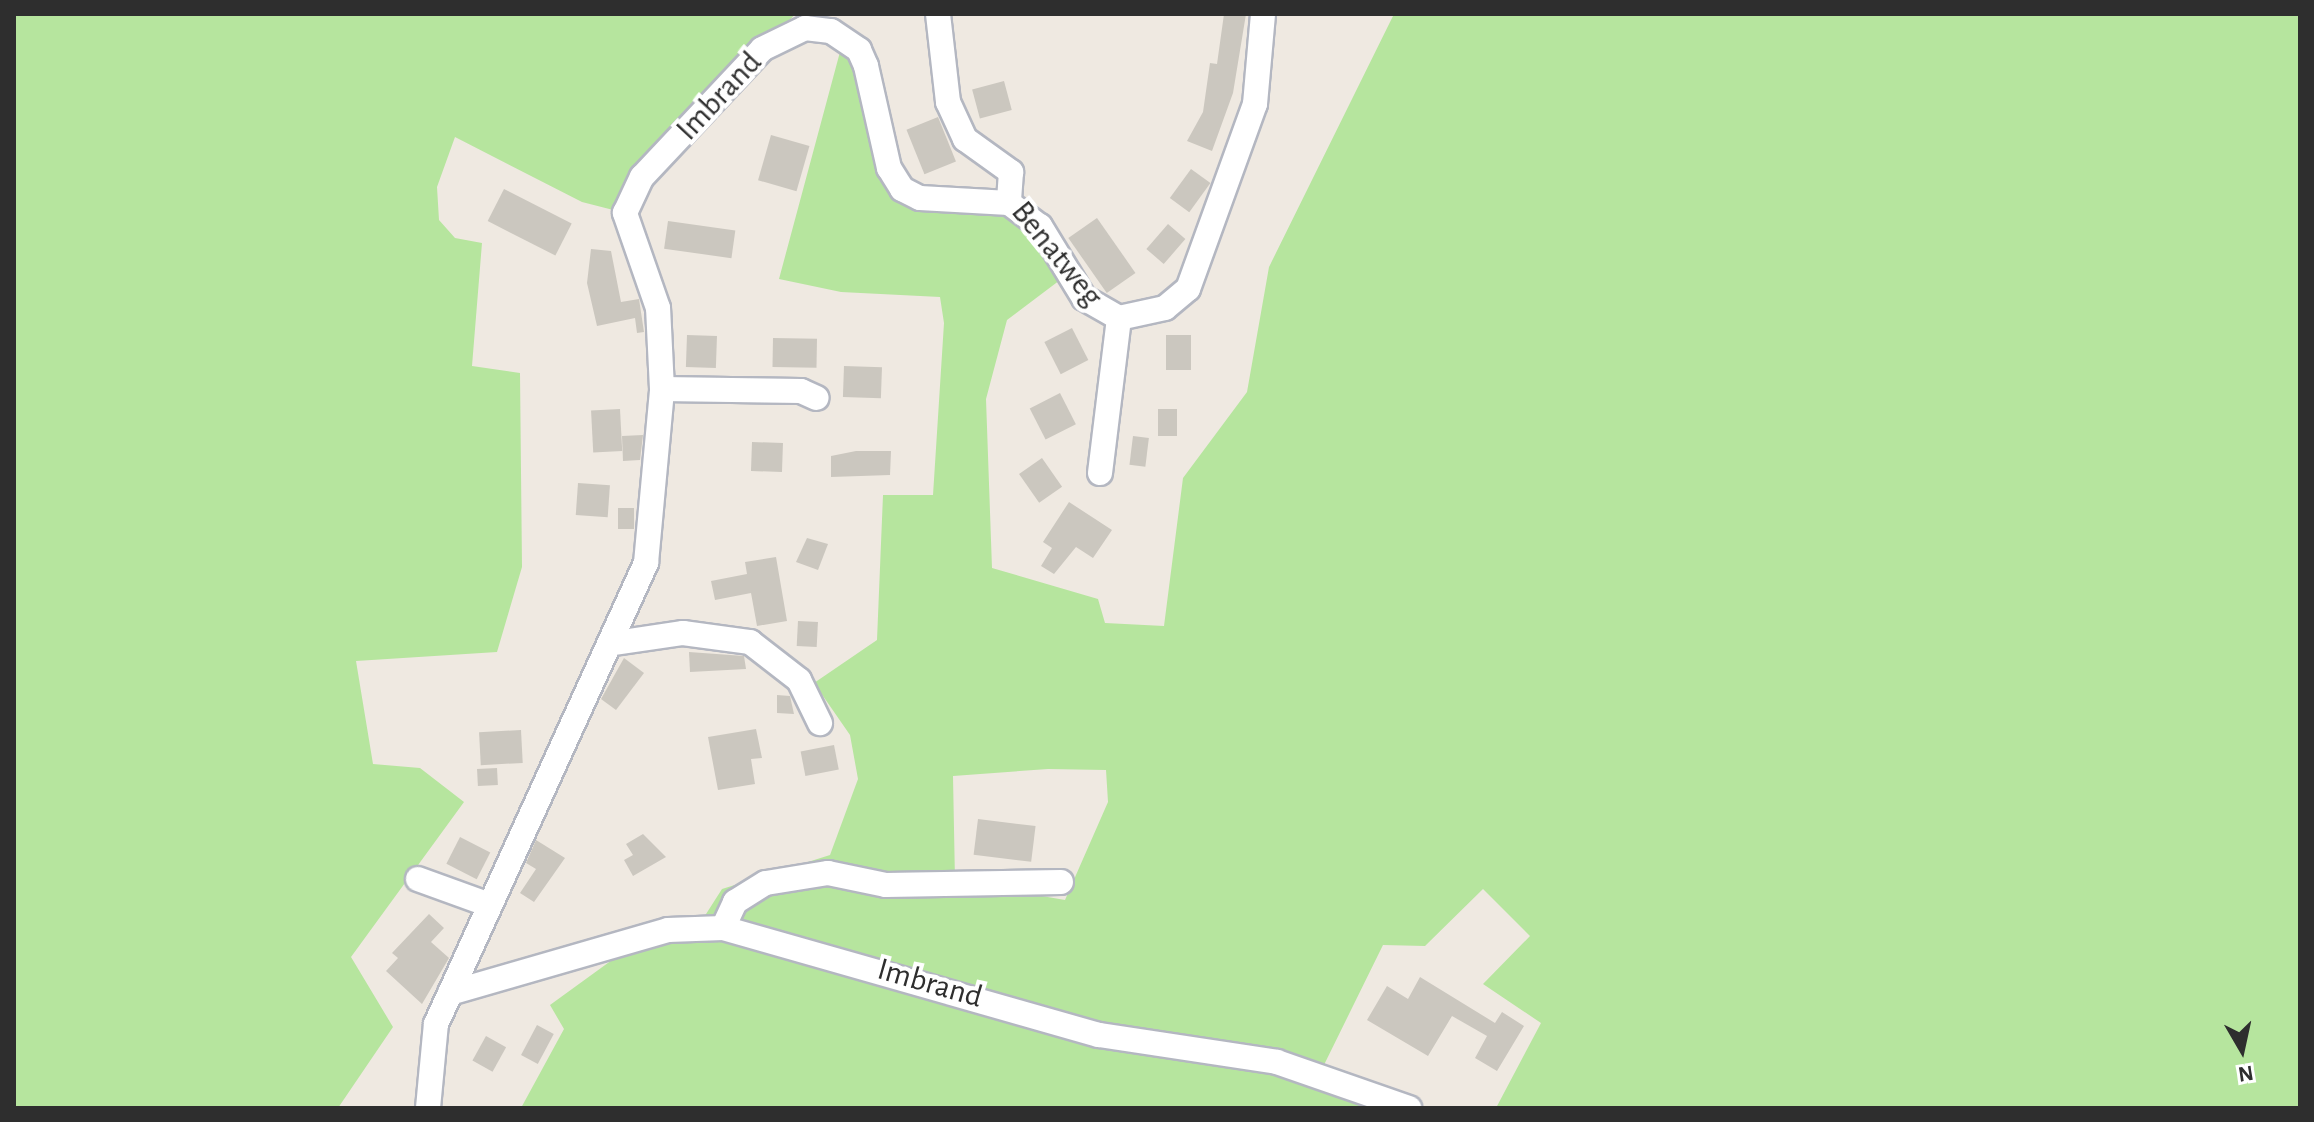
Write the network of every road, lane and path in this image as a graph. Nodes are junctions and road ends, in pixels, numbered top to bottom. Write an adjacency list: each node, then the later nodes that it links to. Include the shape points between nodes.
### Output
1 (938, 14): 3 (street, Benatweg, via 948,102 965,139 1011,172)
2 (1263, 14): 4 (street, Benatweg, via 1255,104 1188,289 1165,308)
3 (1009, 203): 4 (street, Benatweg, via 1040,226 1084,298); 5 (street, Imbrand, via 920,198 902,189 889,168 859,50 820,28 774,39 627,200 625,213 658,308)
4 (1119, 318): 7 (street, Benatweg)
5 (662, 389): 6 (street, via 801,391); 8 (street, Imbrand, via 655,521)
6 (817, 398)
7 (1100, 473)
8 (615, 643): 9 (street, via 683,633 750,642 799,680); 12 (street, Imbrand, via 552,756)
9 (820, 723)
10 (418, 879): 12 (street)
11 (1061, 882): 13 (street, via 886,885 828,873 766,883 735,902)
12 (487, 904): 14 (street, Imbrand)
13 (723, 928): 14 (street, Imbrand, via 668,930); 16 (street, Imbrand, via 1099,1035 1277,1062)
14 (450, 993): 15 (street, Imbrand, via 436,1024)
15 (428, 1108)
16 (1409, 1108)

